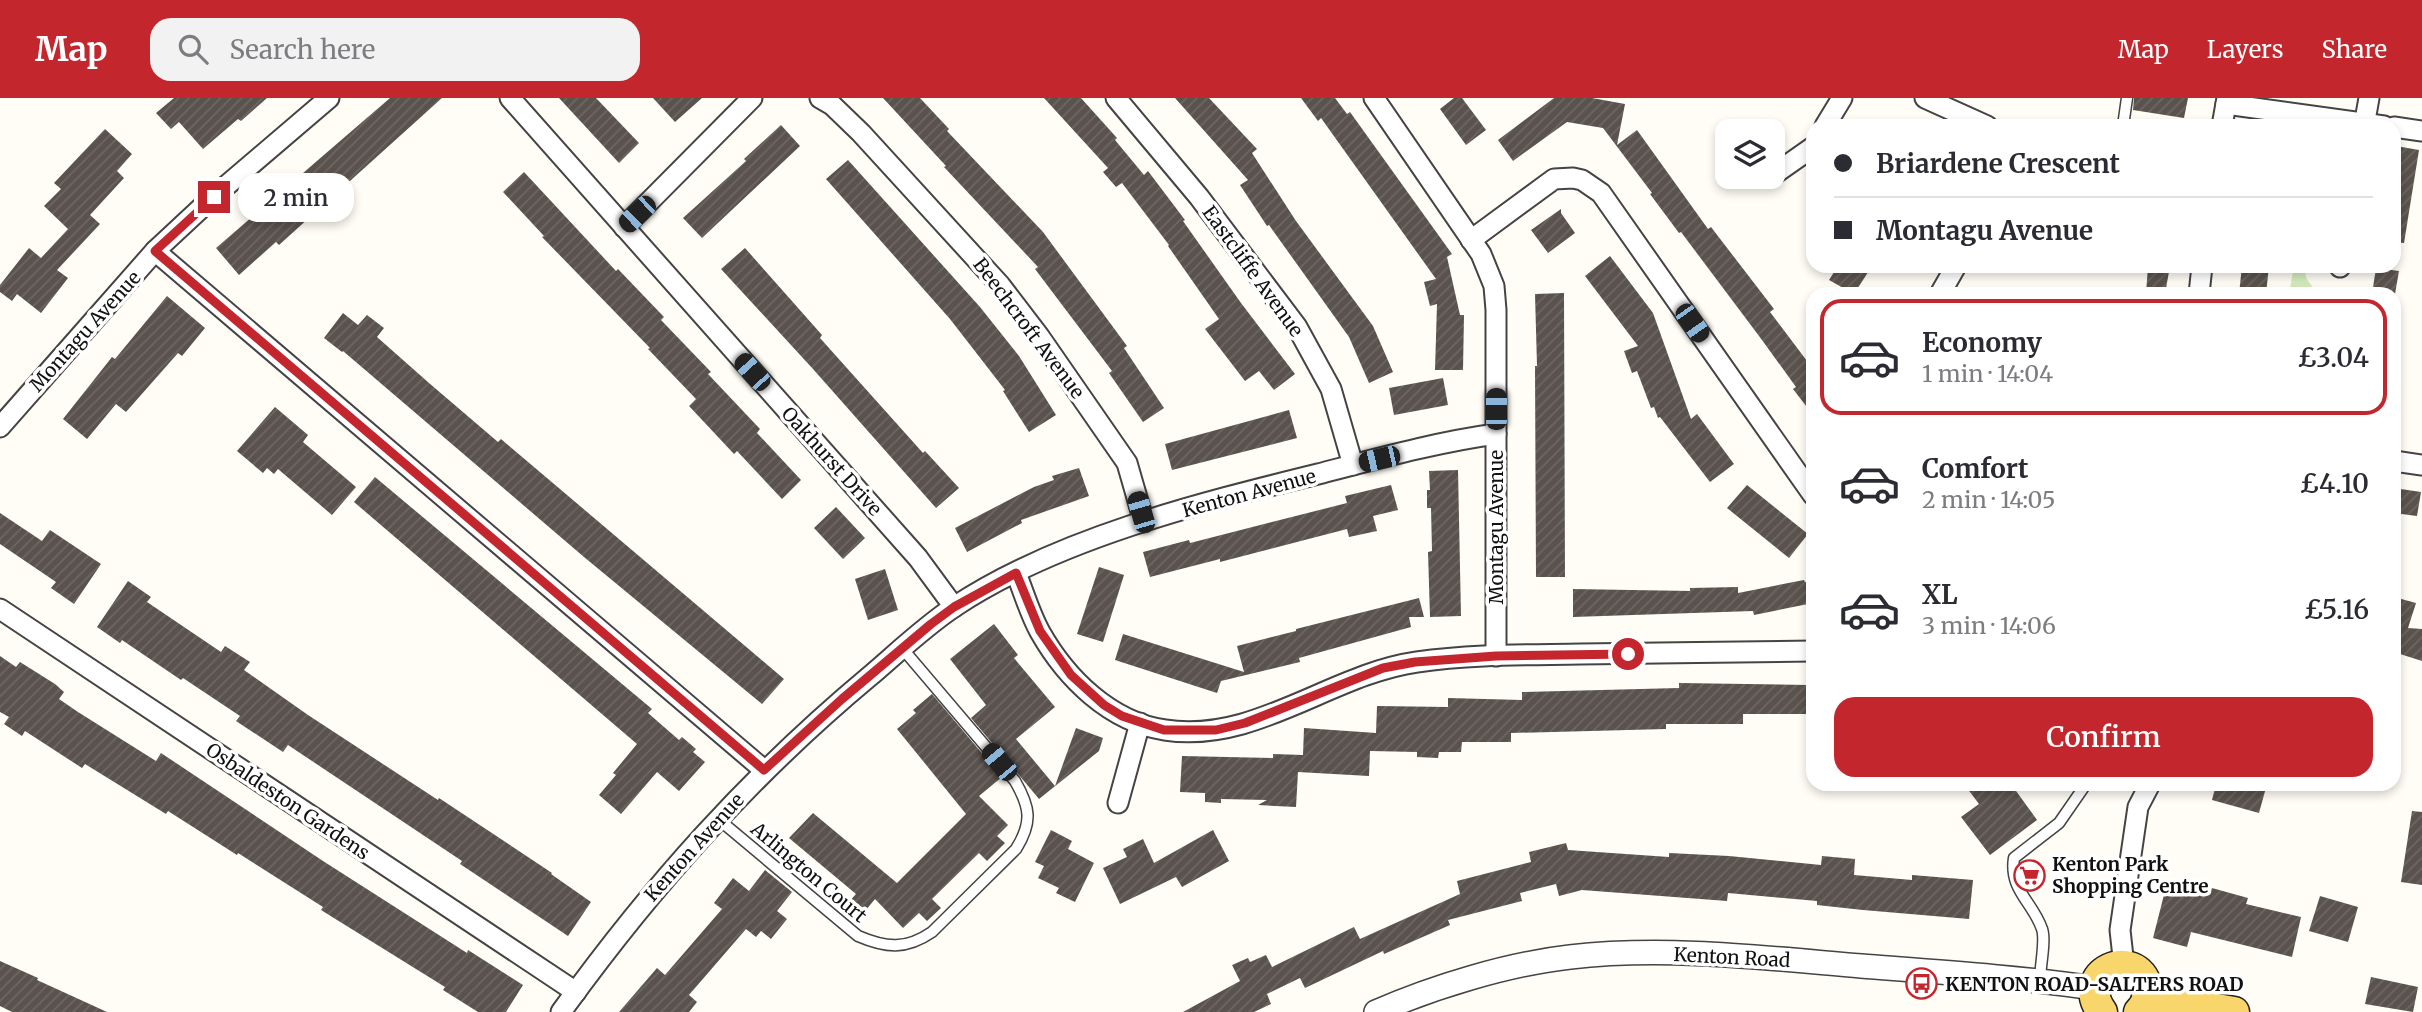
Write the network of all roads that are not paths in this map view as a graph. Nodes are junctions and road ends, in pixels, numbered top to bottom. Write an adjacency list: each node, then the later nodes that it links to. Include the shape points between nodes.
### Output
1 (329, 98): 24 (street, Montagu Avenue)
2 (510, 98): 22 (street, Oakhurst Drive)
3 (752, 98): 22 (street)
4 (820, 98): 31 (street, Beechcroft Avenue, via 861,133 1000,285 1040,336 1127,463)
5 (1116, 98): 28 (street, Eastcliffe Avenue, via 1199,197 1297,327 1331,389)
6 (1374, 98): 23 (street, Montagu Avenue)
7 (1842, 98): 12 (street)
8 (2127, 98): 14 (lane)
9 (2369, 98): 17 (street)
10 (1935, 100): 13 (street)
11 (2227, 101): 15 (street); 16 (street)
12 (1829, 119)
13 (1973, 119)
14 (2124, 119)
15 (2223, 119)
16 (2335, 119)
17 (2371, 119)
18 (2401, 128): 19 (street)
19 (2422, 131)
20 (1806, 152): 21 (street)
21 (1785, 167)
22 (624, 227): 33 (street, Oakhurst Drive, via 918,558)
23 (1471, 240): 26 (street, Montagu Avenue, via 1494,286); 30 (street, via 1554,179 1573,178 1593,186)
24 (155, 251): 25 (street, Montagu Avenue); 39 (street)
25 (0, 427)
26 (1496, 434): 28 (street, Kenton Avenue); 37 (street, Montagu Avenue)
27 (2401, 462): 29 (street)
28 (1353, 465): 31 (street, Kenton Avenue)
29 (2422, 465)
30 (1806, 485)
31 (1144, 522): 32 (street, Kenton Avenue)
32 (1016, 573): 33 (street, Kenton Avenue); 38 (street, via 1040,631 1071,675 1104,705)
33 (954, 607): 35 (street, Kenton Avenue)
34 (0, 610): 46 (street, Osbaldeston Gardens)
35 (902, 648): 39 (street, Kenton Avenue); 43 (lane, Arlington Court, via 1014,781 1029,812 1025,835 1016,849 933,932 919,941 894,946 858,936)
36 (1806, 650): 37 (street)
37 (1496, 656): 38 (street, via 1383,668 1245,723 1216,730 1164,730)
38 (1140, 723): 42 (street)
39 (764, 770): 43 (street, Kenton Avenue)
40 (2081, 791): 45 (lane, via 2059,823 2014,858 2012,872 2043,931)
41 (2146, 791): 44 (street, via 2138,807 2120,930)
42 (1118, 803)
43 (717, 818): 46 (street, Kenton Avenue)
44 (2123, 966): 47 (main road, via 2102,974); 48 (main road, via 2143,976 2148,990)
45 (2040, 981): 47 (street, Kenton Road); 50 (street, Kenton Road, via 1787,960 1624,954 1569,957 1476,976)
46 (576, 992): 49 (street, Kenton Avenue)
47 (2098, 1000)
48 (2143, 1005): 51 (main road)
49 (561, 1012)
50 (1376, 1012)
51 (2234, 1012)

